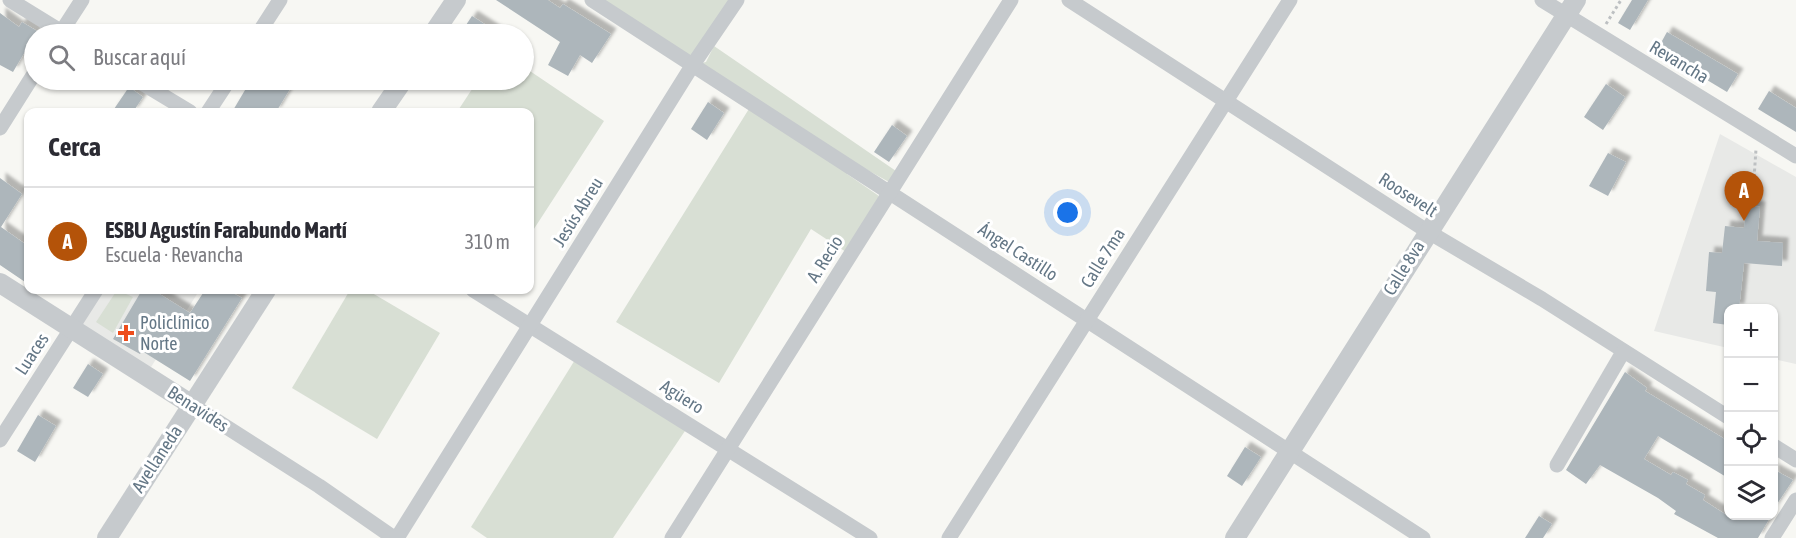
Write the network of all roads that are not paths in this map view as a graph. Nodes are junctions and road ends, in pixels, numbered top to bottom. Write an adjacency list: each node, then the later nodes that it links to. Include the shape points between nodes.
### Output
1 (10, 0): 12 (street)
2 (81, 0): 13 (street)
3 (280, 0): 14 (street)
4 (456, 0): 15 (street)
5 (592, 0): 16 (street, Ángel Castillo)
6 (737, 0): 16 (street, Jesús Abreu)
7 (1011, 0): 27 (street, A. Recio)
8 (1069, 0): 21 (street, Roosevelt)
9 (1290, 0): 21 (street, Calle 7ma)
10 (1542, 0): 11 (street, Revancha)
11 (1571, 8): 26 (street, Revancha, via 1599,36); 28 (street, Calle 8va)
12 (47, 24)
13 (68, 24)
14 (264, 24)
15 (440, 24)
16 (692, 66): 27 (street, Ángel Castillo); 34 (street, Jesús Abreu)
17 (24, 90): 25 (street)
18 (154, 90): 22 (street)
19 (222, 90): 23 (street)
20 (396, 90): 24 (street)
21 (1225, 100): 28 (street, Roosevelt); 33 (street, Calle 7ma)
22 (183, 108)
23 (211, 108)
24 (384, 108)
25 (0, 128)
26 (1796, 156)
27 (890, 192): 33 (street, Ángel Castillo); 40 (street, A. Recio)
28 (1427, 231): 36 (street, Roosevelt); 42 (street, Calle 8va)
29 (0, 283): 35 (street, Benavides)
30 (93, 294): 35 (street, Luaces)
31 (263, 294): 37 (street, Avellaneda)
32 (480, 294): 34 (street, Agüero)
33 (1087, 320): 42 (street, Ángel Castillo); 50 (street, Calle 7ma)
34 (530, 325): 40 (street, Agüero); 47 (street, Jesús Abreu)
35 (72, 328): 37 (street, Benavides); 39 (street, Luaces)
36 (1623, 352): 38 (street, Roosevelt); 44 (street)
37 (192, 405): 46 (street, Avellaneda); 47 (street, Benavides)
38 (1724, 415)
39 (0, 440)
40 (728, 449): 48 (street, A. Recio); 49 (street, Agüero)
41 (1778, 449): 43 (street)
42 (1291, 452): 51 (street, Calle 8va); 52 (street, Ángel Castillo)
43 (1796, 460)
44 (1557, 465)
45 (1796, 500): 53 (street)
46 (107, 538)
47 (395, 538)
48 (672, 538)
49 (870, 538)
50 (949, 538)
51 (1235, 538)
52 (1423, 538)
53 (1772, 538)

